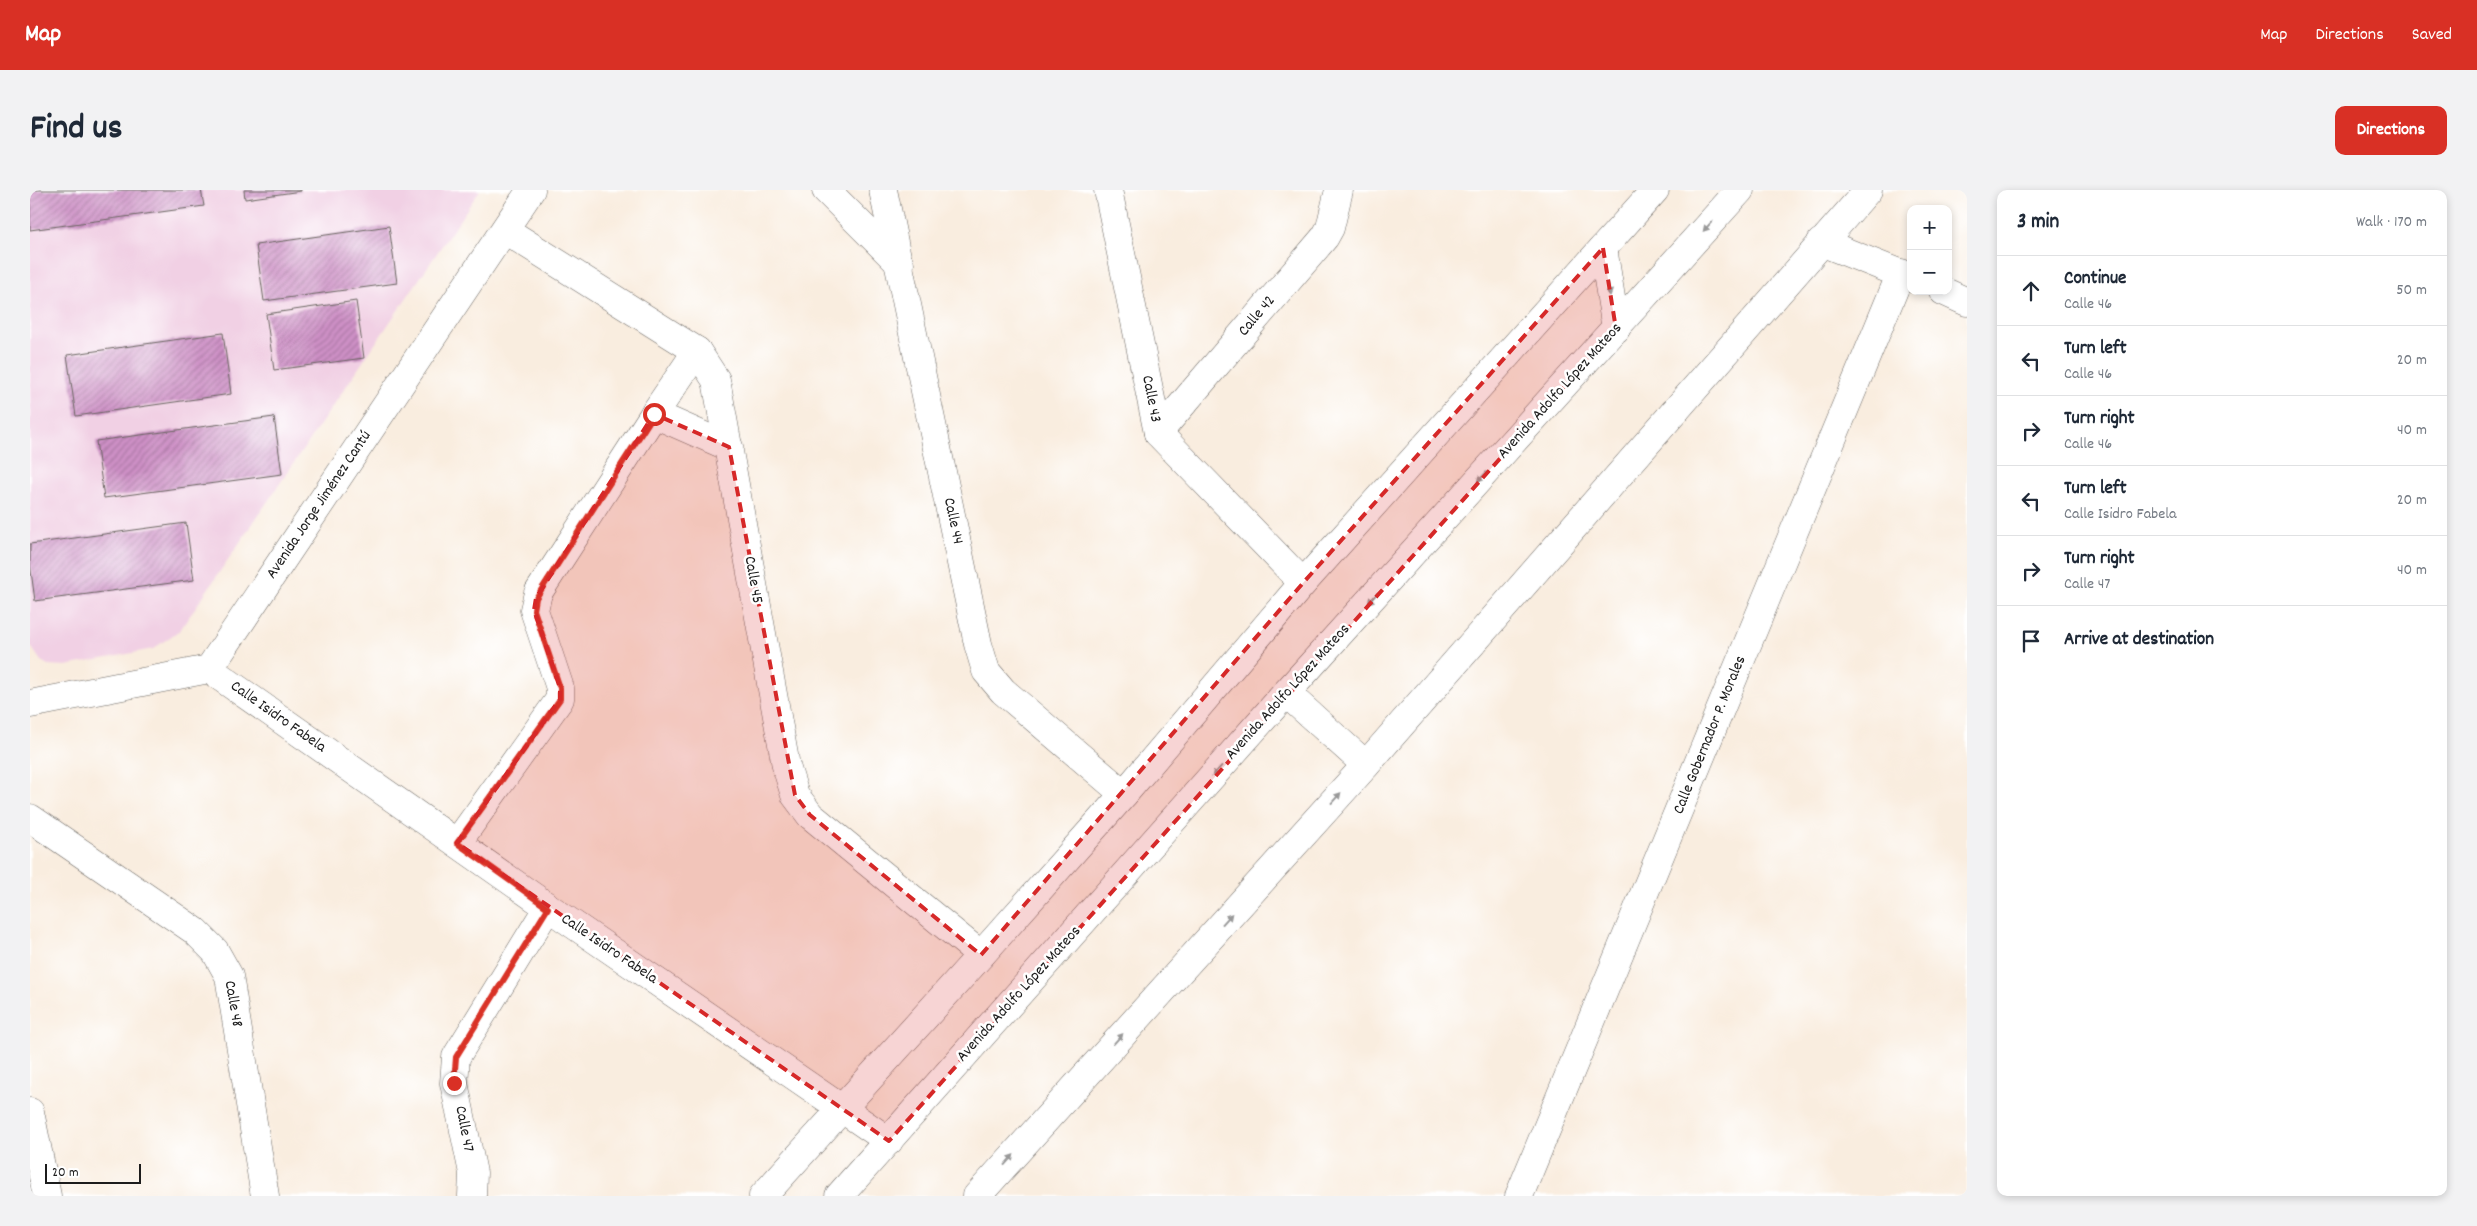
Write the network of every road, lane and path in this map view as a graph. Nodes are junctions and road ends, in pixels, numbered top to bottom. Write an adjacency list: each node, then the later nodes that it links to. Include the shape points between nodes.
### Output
1 (531, 190): 9 (street, Avenida Jorge Jiménez Cantú)
2 (826, 190): 12 (street)
3 (883, 190): 12 (street, Calle 44)
4 (1108, 190): 19 (street, Calle 43)
5 (1339, 190): 19 (street, Calle 42, via 1325,237)
6 (1655, 190): 11 (street)
7 (1740, 190): 16 (street, Avenida Adolfo López Mateos, one-way to 16)
8 (1868, 190): 10 (street)
9 (505, 230): 17 (street, Calle 45); 22 (street, Avenida Jorge Jiménez Cantú)
10 (1822, 242): 13 (street); 25 (street)
11 (1603, 248): 16 (street, one-way to 16); 21 (street)
12 (900, 264): 26 (street, Calle 44, via 986,671 1003,691)
13 (1906, 275): 40 (street, Calle Gobernador P. Morales)
14 (1952, 295): 15 (street)
15 (1967, 302)
16 (1616, 330): 23 (street, Avenida Adolfo López Mateos, one-way to 23)
17 (697, 351): 18 (street); 20 (street, Calle 45, via 716,380)
18 (654, 414): 20 (street); 28 (street, via 536,598 534,610 560,688 560,699)
19 (1158, 433): 21 (street, Calle 43)
20 (729, 446): 30 (street, Calle 45, via 786,766 795,795 810,815)
21 (1304, 583): 26 (street)
22 (209, 669): 24 (street); 28 (street, Calle Isidro Fabela)
23 (1286, 693): 25 (street); 33 (street, Avenida Adolfo López Mateos, one-way to 33)
24 (30, 704)
25 (1366, 765): 34 (street, one-way to 25)
26 (1124, 794): 30 (street)
27 (30, 818): 36 (street, Calle 48, via 195,931 215,951 229,976)
28 (457, 843): 29 (street, Calle Isidro Fabela)
29 (548, 908): 31 (street, Calle Isidro Fabela); 37 (street, Calle 47, via 456,1057 454,1083 472,1173)
30 (981, 955): 31 (street)
31 (841, 1107): 33 (street, Calle Isidro Fabela); 38 (street)
32 (30, 1112): 35 (street)
33 (888, 1141): 39 (street, Avenida Adolfo López Mateos)
34 (987, 1193)
35 (47, 1196)
36 (265, 1196)
37 (472, 1196)
38 (763, 1196)
39 (839, 1196)
40 (1519, 1196)

